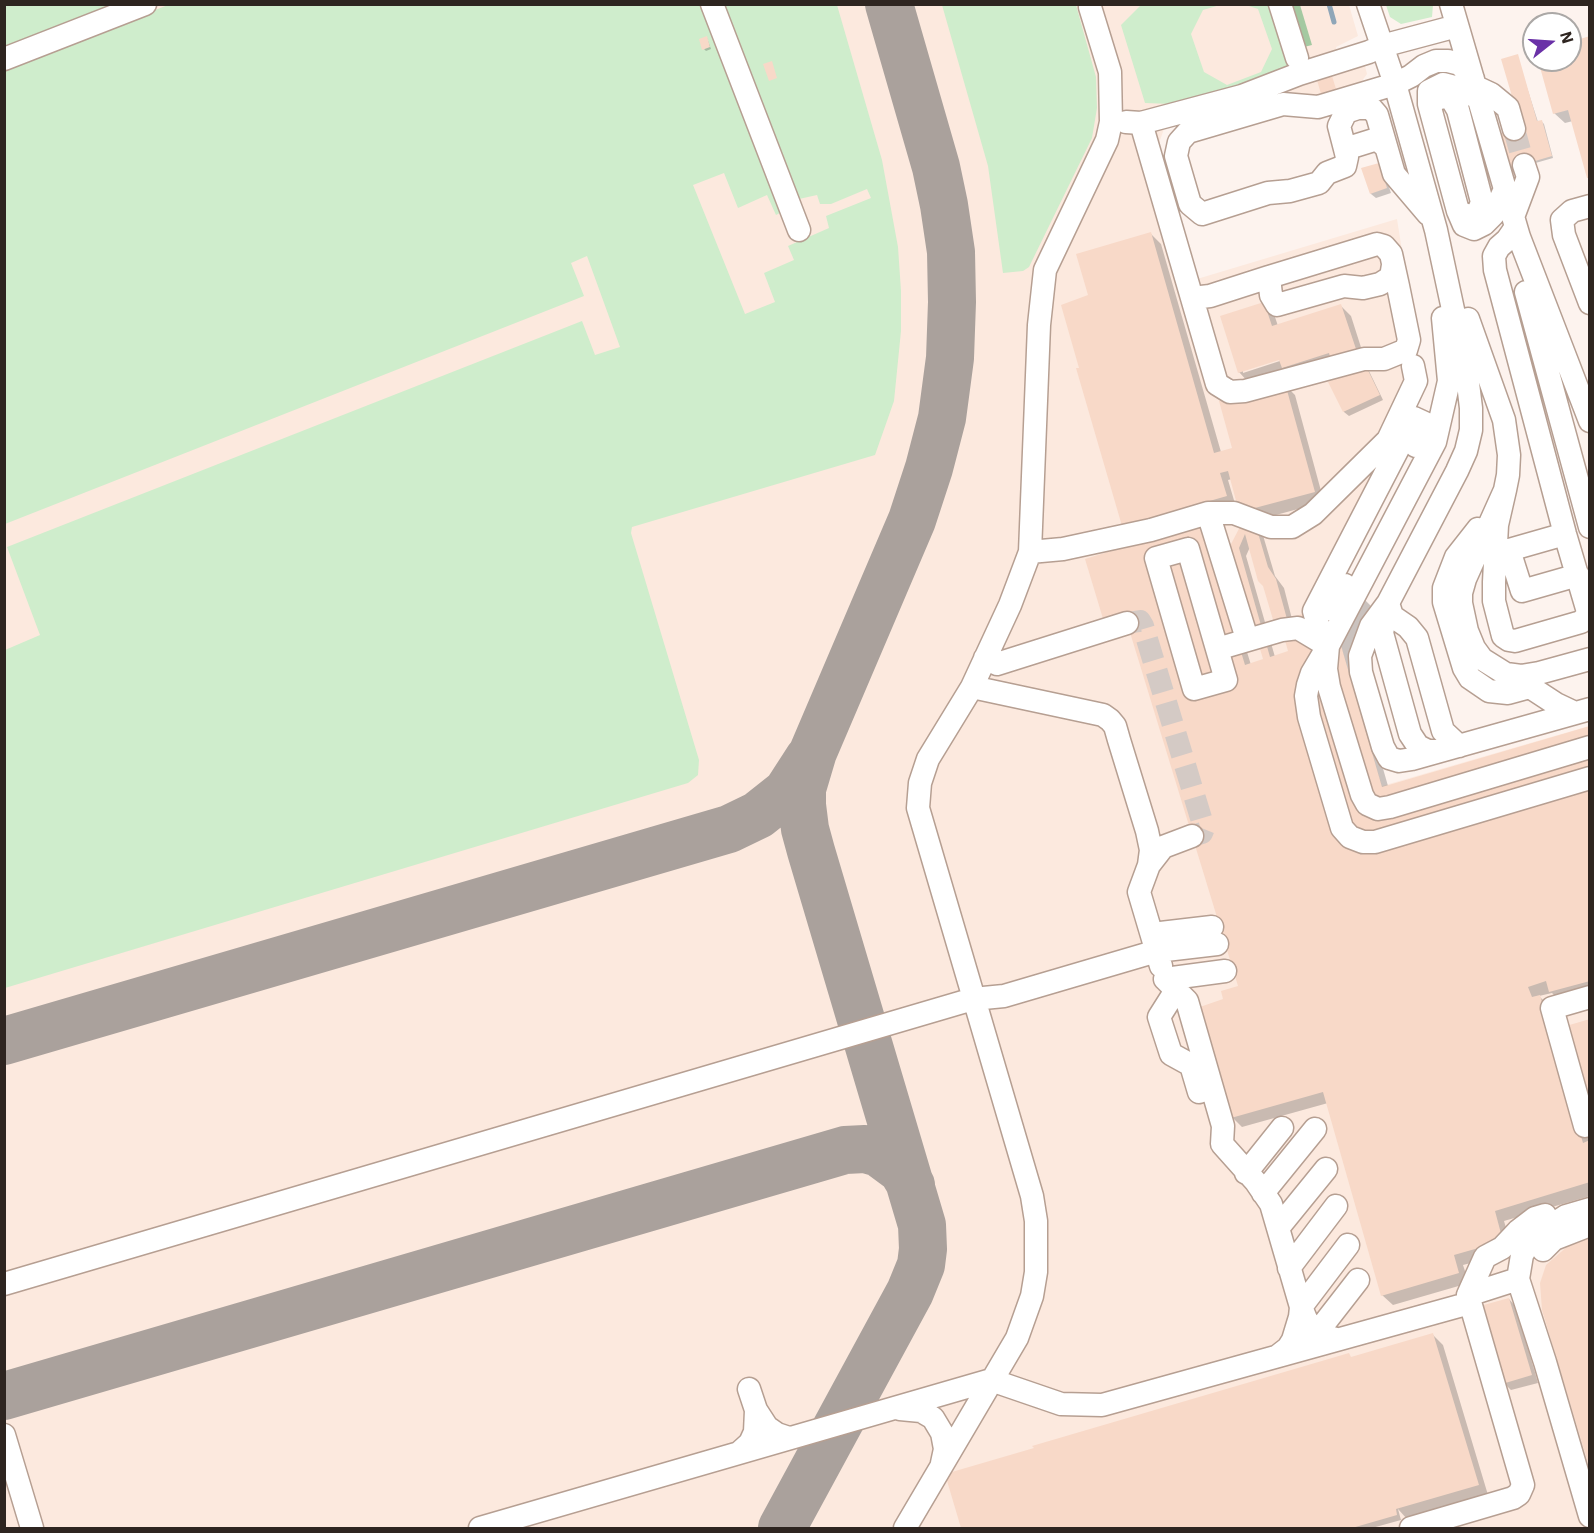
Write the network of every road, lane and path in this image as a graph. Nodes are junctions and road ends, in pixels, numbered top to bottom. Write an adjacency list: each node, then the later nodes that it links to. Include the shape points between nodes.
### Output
1 (146, 4): 10 (lane)
2 (712, 4): 23 (lane)
3 (1280, 4): 9 (lane)
4 (1368, 4): 8 (lane)
5 (1451, 4): 7 (lane)
6 (1093, 5): 13 (lane, via 1110,72)
7 (1457, 26): 8 (lane); 12 (lane)
8 (1382, 46): 11 (lane); 14 (lane, via 1242,96)
9 (1297, 58)
10 (4, 59)
11 (1395, 84): 12 (lane, via 1424,66 1449,61 1460,64); 17 (lane, via 1318,108 1283,104 1188,132 1179,142 1176,156 1190,204 1202,214 1268,193 1320,183 1327,173 1345,166); 21 (lane)
12 (1476, 88): 15 (lane, via 1508,108); 19 (lane); 19 (lane, via 1443,84 1429,92 1429,105 1464,225 1474,229 1484,224 1493,215)
13 (1111, 122): 14 (lane); 38 (lane, via 1107,140 1045,270 1039,325)
14 (1141, 123): 26 (lane)
15 (1514, 129)
16 (1386, 147): 17 (lane, via 1377,139); 17 (lane, via 1377,115 1371,108 1358,108 1346,112 1340,126); 21 (lane, via 1394,174)
17 (1345, 149)
18 (1524, 165): 22 (lane, via 1528,177)
19 (1505, 189): 22 (lane)
20 (1590, 206): 27 (lane, via 1572,211 1562,220)
21 (1434, 226): 29 (lane, via 1449,381); 30 (lane); 40 (lane, via 1467,375 1471,430 1457,471)
22 (1516, 227): 31 (lane); 32 (lane, via 1524,285); 36 (lane, via 1494,256 1495,270)
23 (799, 230)
24 (1393, 264): 25 (lane, via 1391,254 1377,244); 25 (lane, via 1391,277 1380,284 1363,288 1344,286 1277,305 1271,295); 26 (lane, via 1409,340 1406,350 1384,359 1364,359 1245,391 1230,392 1217,384)
25 (1269, 277): 26 (lane)
26 (1192, 298)
27 (1590, 303)
28 (1413, 366): 34 (lane, via 1416,381 1388,440 1313,514 1292,527 1271,527 1233,513)
29 (1443, 407): 43 (lane, via 1435,442); 43 (lane, via 1419,408 1414,418 1427,424 1332,610 1319,602 1314,611)
30 (1504, 420): 33 (lane, via 1509,454); 37 (lane, via 1512,439 1517,476 1505,536)
31 (1590, 421)
32 (1583, 488): 35 (lane)
33 (1501, 499): 39 (lane, via 1494,601 1503,636 1515,640 1581,622 1588,612); 47 (lane, via 1461,593 1470,639 1482,659 1506,674 1521,676); 50 (lane, via 1456,557 1444,588 1444,602 1459,655 1470,678 1489,691 1508,693 1530,687 1556,704)
34 (1208, 513): 38 (lane, via 1151,530); 42 (lane)
35 (1590, 527)
36 (1565, 534): 37 (lane); 39 (lane)
37 (1509, 550): 39 (lane, via 1522,591)
38 (1030, 552): 45 (lane)
39 (1578, 575)
40 (1388, 603): 52 (lane, via 1392,616 1417,638); 52 (lane, via 1382,633 1410,734 1418,746 1428,751); 52 (lane, via 1371,626 1360,656 1383,747 1389,758 1399,761)
41 (1127, 623): 45 (lane, via 997,664)
42 (1242, 636): 43 (lane, via 1298,628); 44 (lane)
43 (1328, 646): 51 (lane, via 1326,669 1332,698 1362,795 1367,804 1378,809); 54 (lane, via 1312,673 1308,706 1342,828 1350,837 1375,842)
44 (1217, 649): 44 (lane, via 1188,549 1156,558 1194,689 1226,680)
45 (985, 658): 49 (lane)
46 (1590, 659): 47 (lane)
47 (1566, 666): 48 (lane)
48 (1590, 672)
49 (972, 687): 53 (lane, via 1103,716 1114,726); 60 (lane, via 928,759 920,783 918,808)
50 (1582, 711): 52 (lane)
51 (1590, 747)
52 (1449, 749)
53 (1130, 776): 56 (lane, via 1141,777 1149,785 1164,834); 57 (lane, via 1151,850)
54 (1590, 778)
55 (1192, 836): 56 (lane)
56 (1163, 847): 57 (lane)
57 (1149, 865): 58 (lane, via 1139,892)
58 (1161, 966): 58 (lane, via 1219,950); 60 (lane); 64 (lane, via 1187,1001 1224,1126); 64 (lane, via 1159,1017 1171,1054 1191,1065 1210,1133)
59 (1590, 997): 61 (lane, via 1552,1008)
60 (973, 999): 71 (lane); 76 (lane, via 1036,1221 1032,1296 1017,1338)
61 (1585, 1126)
62 (1281, 1128): 65 (lane)
63 (1313, 1131): 65 (lane)
64 (1222, 1144): 65 (lane)
65 (1259, 1188): 72 (lane)
66 (1590, 1203): 73 (lane, via 1534,1218 1502,1248 1485,1257)
67 (1590, 1209): 70 (lane, via 1566,1216 1532,1238 1522,1255)
68 (1342, 1225): 72 (lane); 72 (lane); 72 (lane); 72 (lane)
69 (1590, 1225): 75 (lane, via 1554,1239 1536,1257 1528,1280)
70 (1518, 1279): 73 (lane); 75 (lane)
71 (7, 1284)
72 (1301, 1291): 73 (lane, via 1377,1329); 74 (lane); 74 (lane, via 1300,1317 1293,1340)
73 (1469, 1299): 89 (lane, via 1523,1485 1513,1498)
74 (1279, 1355): 76 (lane, via 1102,1405 1061,1404)
75 (1545, 1362): 83 (lane)
76 (991, 1380): 77 (lane); 81 (lane)
77 (880, 1411): 79 (lane); 81 (lane, via 906,1408 933,1418 945,1449)
78 (4, 1436): 84 (lane)
79 (789, 1438): 80 (lane); 80 (lane, via 767,1427 753,1400 755,1432)
80 (740, 1452): 82 (lane)
81 (941, 1467): 88 (lane)
82 (574, 1501): 85 (lane); 87 (lane, via 558,1509)
83 (1590, 1516)
84 (32, 1528)
85 (482, 1528): 86 (lane)
86 (497, 1528)
87 (547, 1528)
88 (905, 1528)
89 (1411, 1528)

